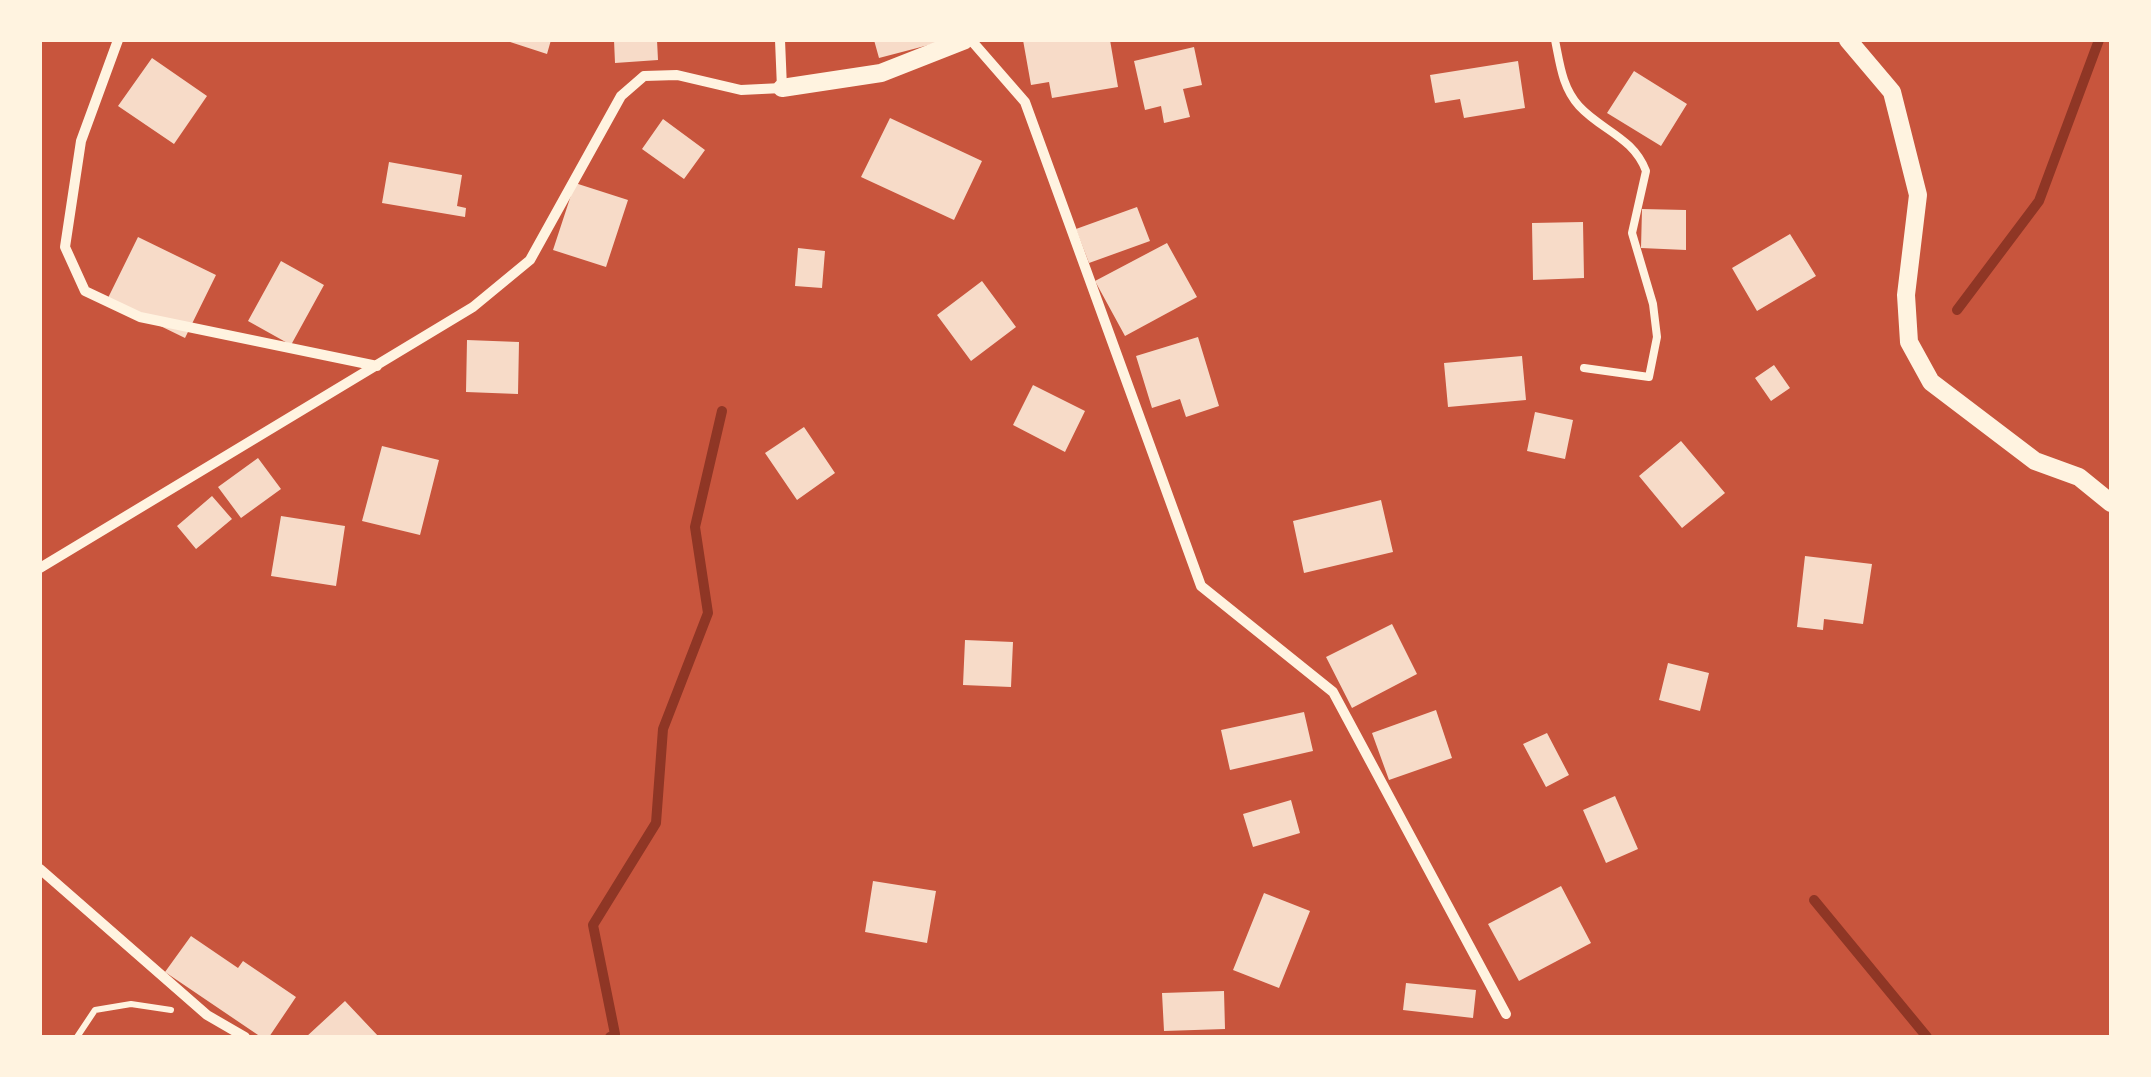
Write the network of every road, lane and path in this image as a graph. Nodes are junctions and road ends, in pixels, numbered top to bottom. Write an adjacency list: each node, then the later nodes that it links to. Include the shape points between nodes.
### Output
1 (118, 40): 7 (street, via 81,142 65,247 85,291 140,316)
2 (780, 40): 6 (street)
3 (968, 40): 6 (street, via 881,73); 12 (street, via 1025,102 1201,586 1333,692)
4 (1555, 40): 8 (lane, via 1563,81 1579,105 1625,139 1646,171 1632,233 1653,304 1656,337 1648,377)
5 (1848, 40): 9 (street, via 1892,92 1918,196 1906,294 1908,342 1932,382 2035,461 2078,477)
6 (782, 88): 7 (street, via 741,90 677,74 644,76 621,96 530,260 473,307)
7 (378, 366): 10 (street)
8 (1584, 368)
9 (2111, 502)
10 (40, 568)
11 (40, 869): 13 (street)
12 (1506, 1014)
13 (206, 1015): 14 (path, via 131,1004 95,1010); 15 (street)
14 (77, 1037)
15 (245, 1037)

